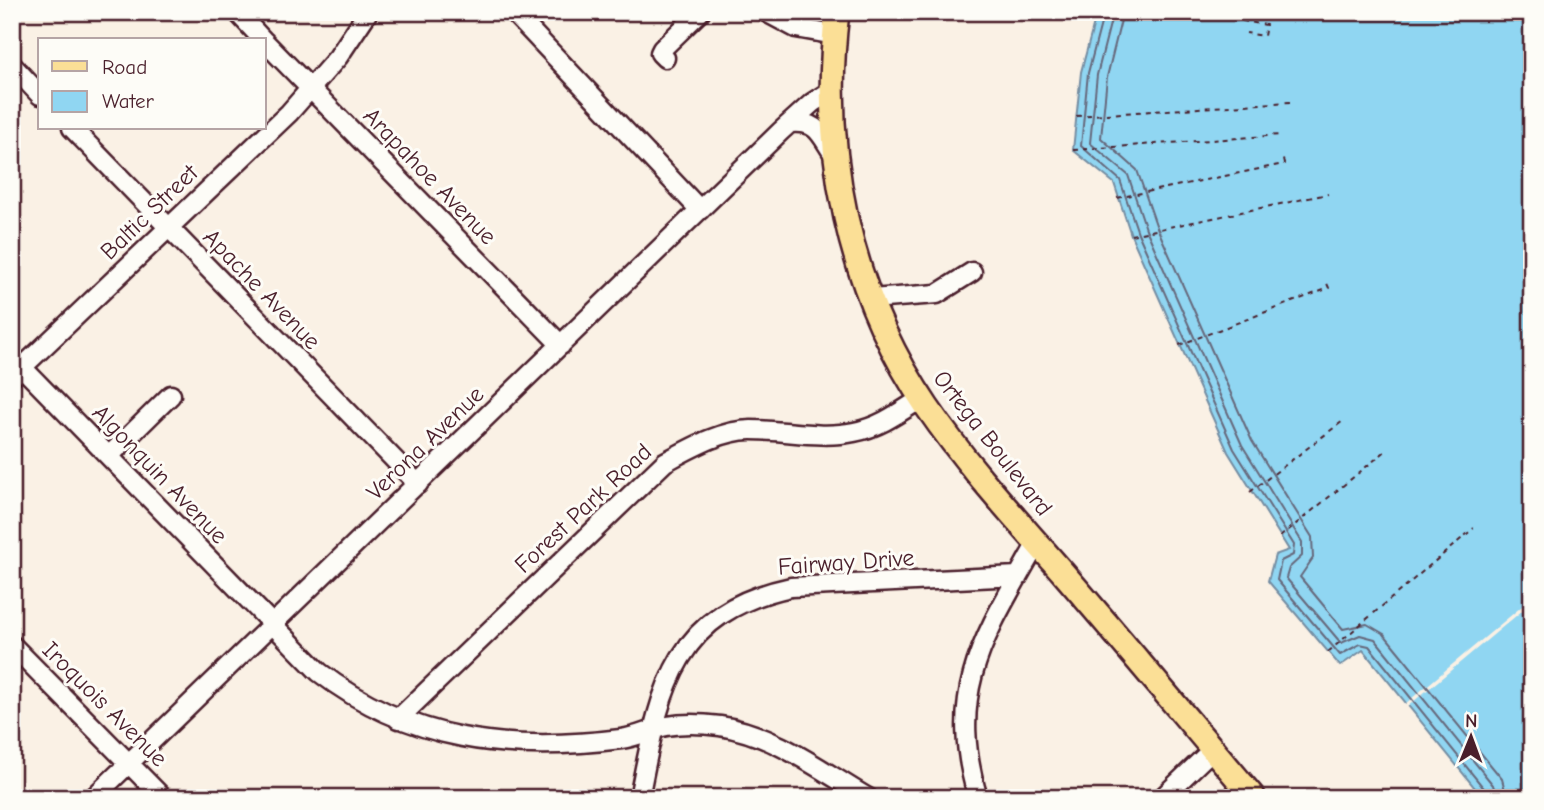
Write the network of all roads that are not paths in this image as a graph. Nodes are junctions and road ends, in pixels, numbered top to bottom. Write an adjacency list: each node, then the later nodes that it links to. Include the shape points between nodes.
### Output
1 (237, 12): 7 (street, Arapahoe Avenue)
2 (368, 12): 11 (street, Baltic Street)
3 (513, 12): 17 (street)
4 (700, 12): 9 (street, via 662,49)
5 (766, 12): 6 (street, via 796,28)
6 (836, 23): 12 (main road, Ortega Boulevard)
7 (261, 38)
8 (266, 43): 11 (street, Arapahoe Avenue)
9 (665, 58)
10 (12, 65): 13 (street)
11 (311, 89): 18 (street, Baltic Street); 21 (street, Arapahoe Avenue)
12 (832, 90): 14 (street, Verona Avenue); 16 (main road, Ortega Boulevard)
13 (38, 93)
14 (791, 123): 16 (street, via 816,127); 17 (street, Verona Avenue)
15 (74, 130): 18 (street, Apache Avenue)
16 (835, 156): 20 (main road, Ortega Boulevard, via 848,229)
17 (700, 210): 21 (street, Verona Avenue)
18 (168, 228): 22 (street, Baltic Street); 26 (street, Apache Avenue)
19 (972, 272): 20 (street, via 937,294)
20 (871, 299): 24 (main road, Ortega Boulevard)
21 (561, 345): 26 (street, Verona Avenue)
22 (16, 367): 25 (street, Algonquin Avenue)
23 (171, 394): 25 (street)
24 (922, 398): 27 (main road, Ortega Boulevard); 31 (street, Forest Park Road, via 884,422 856,432 748,430 717,437 665,462)
25 (108, 456): 29 (street, Algonquin Avenue)
26 (418, 484): 29 (street, Verona Avenue)
27 (1037, 542): 28 (street); 33 (main road, Ortega Boulevard)
28 (1018, 576): 32 (street, Fairway Drive, via 791,587 760,594 710,622 692,640 665,684); 39 (street, via 970,677 966,736)
29 (272, 625): 31 (street, Algonquin Avenue, via 348,694); 34 (street, Verona Avenue)
30 (12, 645): 34 (street, Iroquois Avenue)
31 (398, 719): 32 (street, Algonquin Avenue, via 445,734 526,746 574,745 639,737)
32 (652, 731): 37 (street, Fairway Drive); 38 (street, Algonquin Avenue, via 700,724 740,730 767,740)
33 (1213, 749): 40 (street); 41 (main road, Ortega Boulevard)
34 (128, 765): 35 (street, Verona Avenue); 36 (street, Iroquois Avenue)
35 (93, 798)
36 (163, 798)
37 (639, 798)
38 (868, 798)
39 (978, 798)
40 (1162, 798)
41 (1254, 798)

